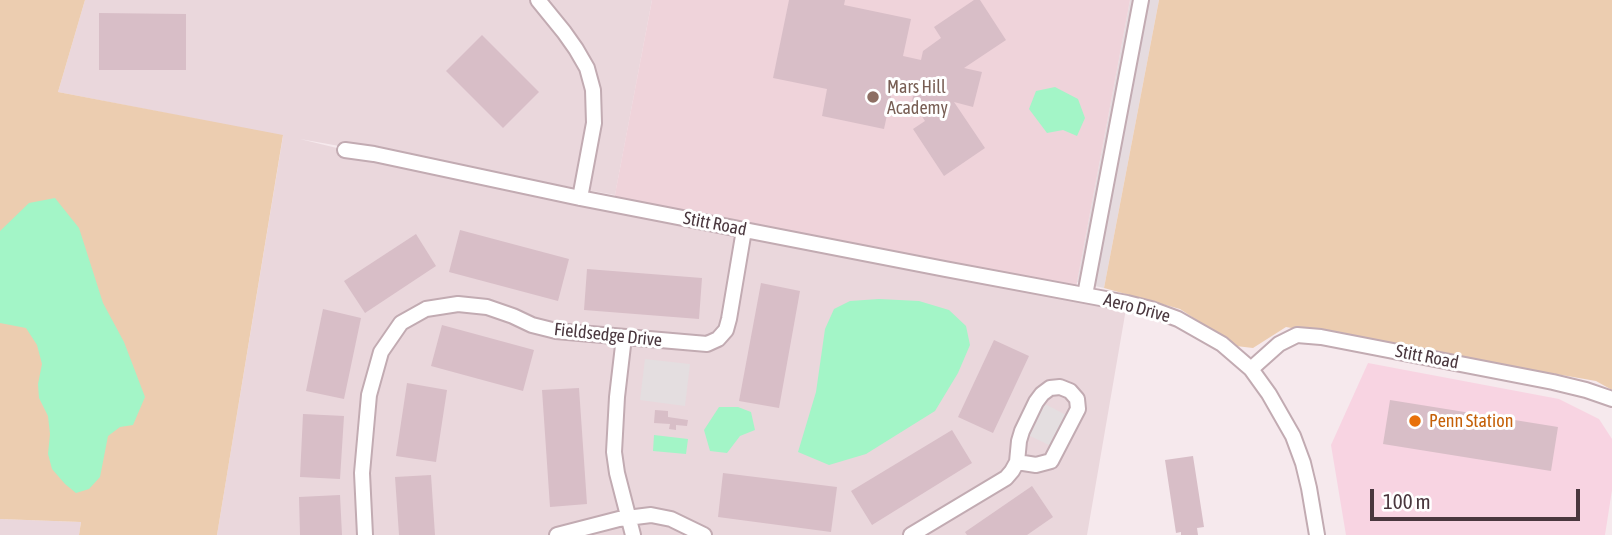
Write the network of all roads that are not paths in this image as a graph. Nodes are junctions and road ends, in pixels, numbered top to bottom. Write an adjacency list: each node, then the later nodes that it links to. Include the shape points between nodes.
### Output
1 (538, 0): 4 (street, via 576,49 593,90 594,123)
2 (1141, 0): 6 (street, Aero Drive)
3 (345, 150): 4 (street, Stitt Road)
4 (580, 198): 5 (street, Stitt Road)
5 (744, 230): 6 (street, Stitt Road); 7 (street, Fieldsedge Drive, via 729,319 718,339 695,344)
6 (1085, 295): 8 (street, Aero Drive, via 1178,319 1222,344)
7 (624, 337): 11 (street, via 614,452); 12 (street, Fieldsedge Drive, via 556,331 487,307 458,304 426,309 401,323 381,352 369,395 362,473)
8 (1251, 369): 9 (street, Stitt Road, via 1297,335 1553,382); 17 (street, Aero Drive, via 1293,436 1310,488)
9 (1612, 399)
10 (1017, 462): 10 (street, via 1036,465 1051,461 1078,409 1070,391 1050,388 1036,402 1022,431); 16 (street, via 998,484)
11 (628, 517): 13 (street); 14 (street); 15 (street, via 661,516)
12 (365, 535)
13 (557, 535)
14 (633, 535)
15 (704, 535)
16 (911, 535)
17 (1317, 535)

